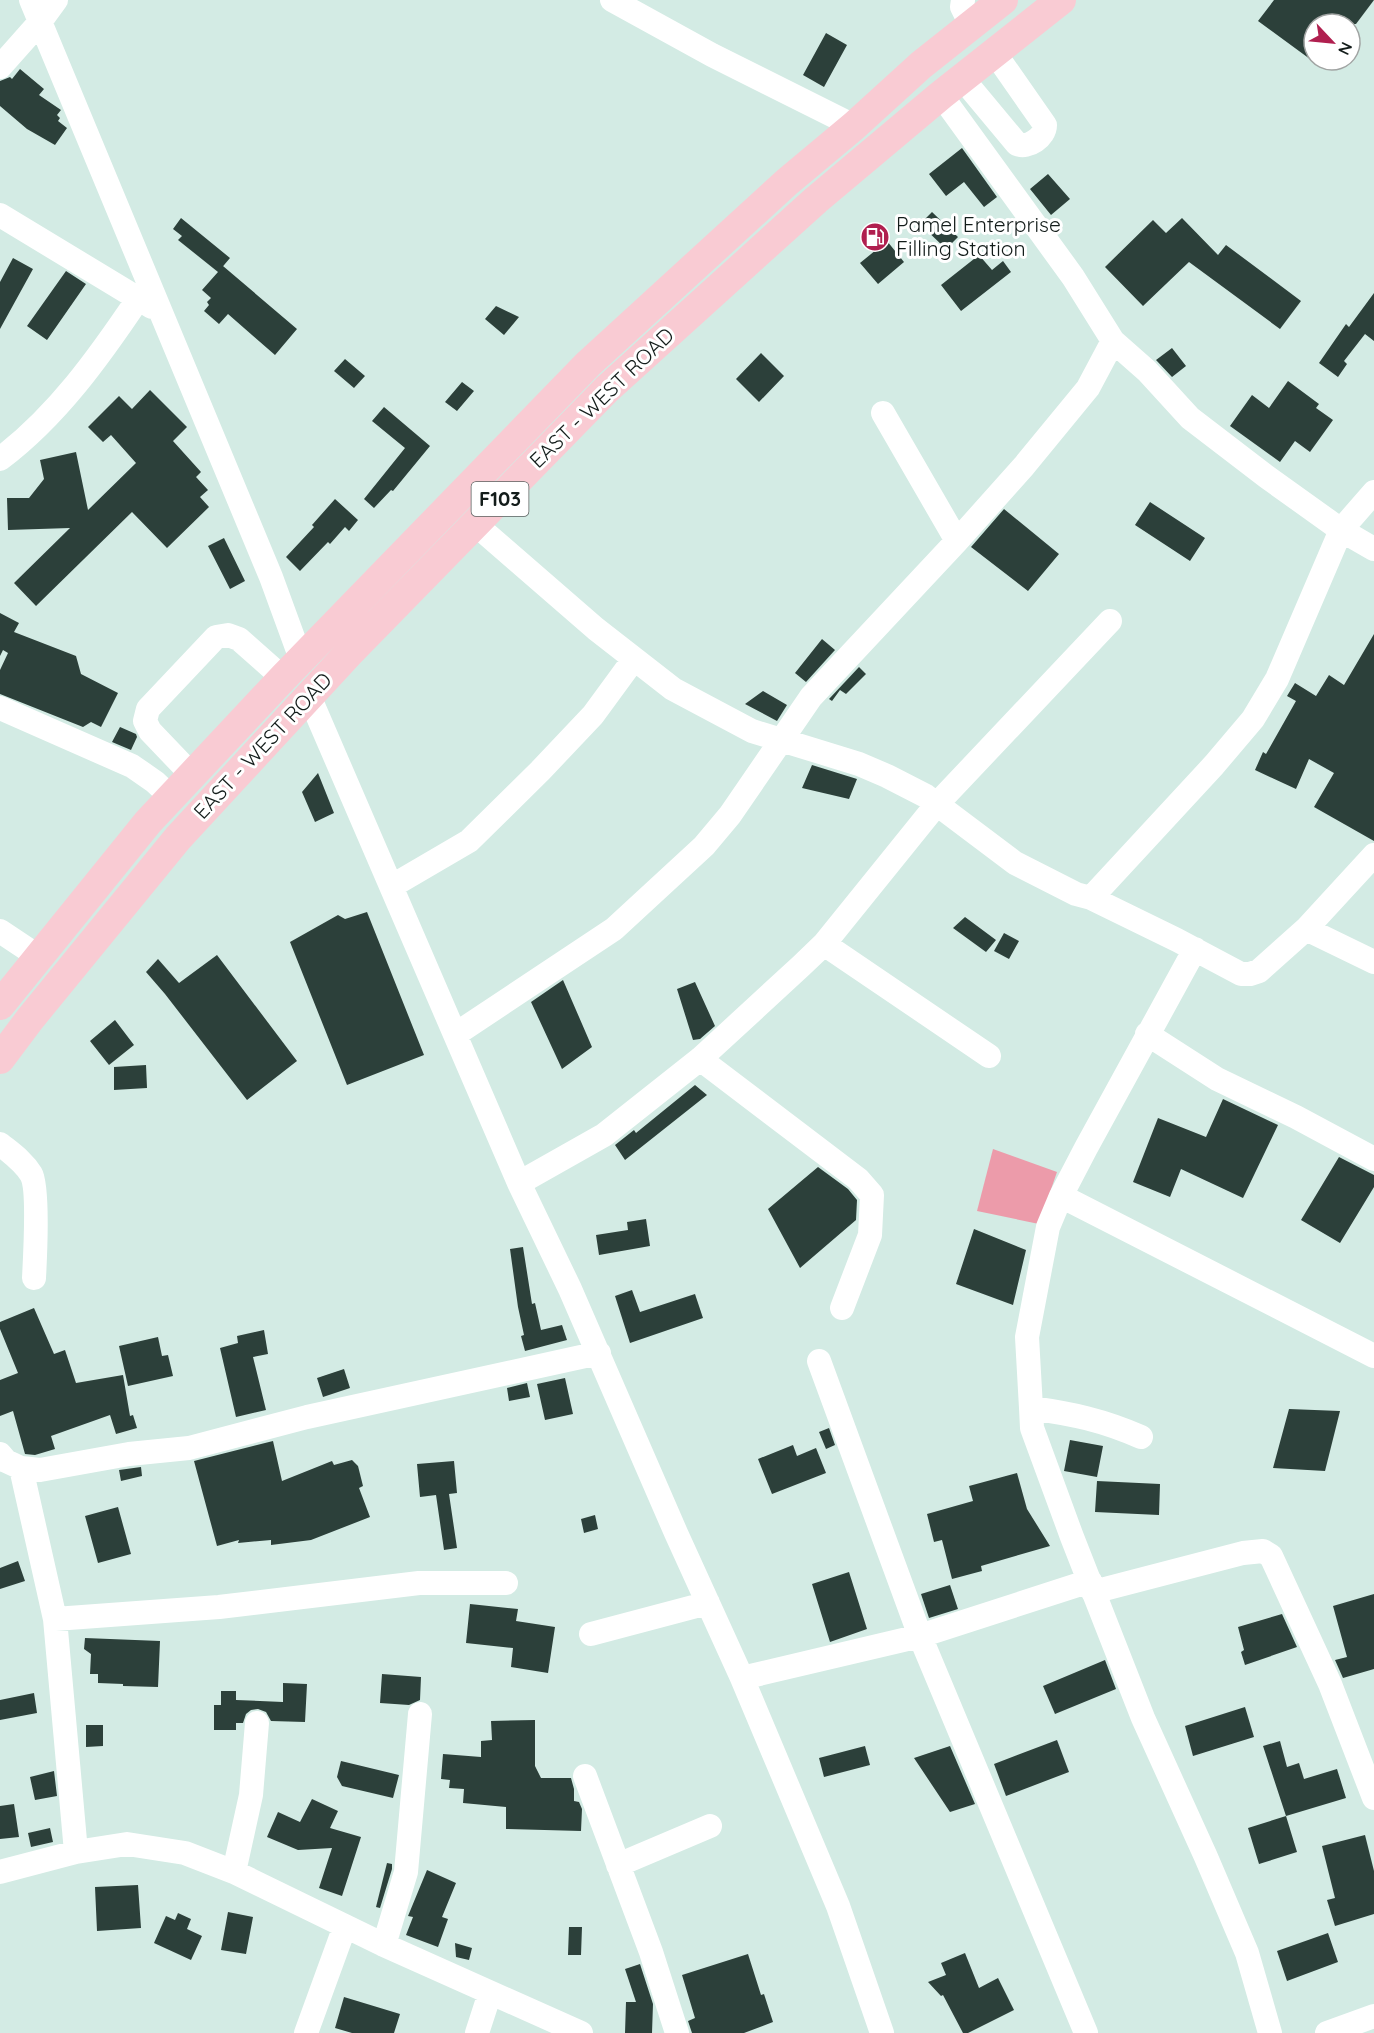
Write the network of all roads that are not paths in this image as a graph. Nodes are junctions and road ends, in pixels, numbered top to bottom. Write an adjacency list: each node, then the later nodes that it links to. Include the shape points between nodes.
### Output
1 (56, 0): 6 (street)
2 (612, 0): 5 (street)
3 (1003, 0): 7 (main road, EAST - WEST ROAD / F103)
4 (1061, 0): 8 (main road, EAST - WEST ROAD / F103)
5 (650, 9): 13 (street, via 712,55)
6 (36, 11): 9 (street); 16 (street)
7 (967, 13): 13 (main road, EAST - WEST ROAD / F103, via 921,65)
8 (994, 52): 10 (main road, EAST - WEST ROAD / F103); 11 (street)
9 (0, 67)
10 (951, 86): 12 (street); 17 (street); 21 (main road, EAST - WEST ROAD / F103, via 816,200 607,388)
11 (1021, 90): 12 (street); 12 (street, via 1045,125 1046,130 1034,140 1026,145 1017,144)
12 (990, 112)
13 (854, 126): 27 (main road, EAST - WEST ROAD / F103, via 588,364)
14 (0, 215): 15 (street)
15 (138, 299): 16 (street); 19 (street, via 75,386 27,438)
16 (160, 312): 27 (street, via 271,577)
17 (1113, 341): 22 (street, via 1190,418); 23 (street, via 1088,388)
18 (883, 413): 23 (street)
19 (0, 459)
20 (1374, 492): 22 (street)
21 (475, 525): 26 (street); 28 (main road, EAST - WEST ROAD / F103)
22 (1341, 530): 24 (street); 36 (street, via 1277,679 1253,719)
23 (957, 541): 30 (street, via 811,697)
24 (1374, 549)
25 (1110, 621): 33 (street)
26 (634, 659): 30 (street, via 673,689 752,731); 35 (street, via 592,715 469,841)
27 (292, 669): 31 (main road, EAST - WEST ROAD / F103); 31 (street, via 228,634 216,637 147,709 145,721 150,731)
28 (309, 696): 35 (street); 47 (main road, EAST - WEST ROAD / F103, via 178,838)
29 (0, 708): 32 (street, via 132,766)
30 (780, 740): 33 (street, via 859,764); 44 (street, via 704,846 614,929)
31 (193, 776): 32 (main road, EAST - WEST ROAD / F103)
32 (172, 798): 41 (main road, EAST - WEST ROAD / F103, via 148,822)
33 (937, 804): 36 (street, via 1015,863); 39 (street)
34 (1374, 855): 37 (street)
35 (392, 886): 44 (street)
36 (1091, 898): 40 (street)
37 (1306, 928): 40 (street, via 1259,971 1250,974 1242,974); 42 (street)
38 (0, 931): 41 (street)
39 (824, 944): 46 (street); 48 (street)
40 (1195, 949): 45 (street)
41 (39, 957): 43 (main road, EAST - WEST ROAD / F103)
42 (1374, 962)
43 (0, 1005)
44 (456, 1034): 51 (street)
45 (1147, 1034): 50 (street, via 1217,1079); 52 (street)
46 (989, 1056)
47 (0, 1059)
48 (700, 1059): 51 (street, via 604,1135); 54 (street, via 858,1179 872,1196 870,1235)
49 (0, 1144): 53 (street, via 33,1176)
50 (1374, 1159)
51 (519, 1183): 55 (street)
52 (1061, 1196): 56 (street); 58 (street, via 1048,1227 1027,1337)
53 (34, 1278)
54 (842, 1308)
55 (599, 1353): 61 (street, via 189,1448 40,1470); 64 (street)
56 (1374, 1356)
57 (819, 1361): 67 (street)
58 (1031, 1408): 59 (street, via 1082,1416); 63 (street, via 1032,1428)
59 (1141, 1437)
60 (0, 1454): 61 (street)
61 (21, 1468): 65 (street)
62 (506, 1583): 65 (street, via 419,1583 219,1606)
63 (1092, 1586): 67 (street); 72 (street, via 1243,1553 1263,1551 1271,1556 1330,1684); 88 (street, via 1143,1718 1247,1953)
64 (708, 1603): 66 (street); 68 (street)
65 (55, 1619): 74 (street)
66 (591, 1634)
67 (920, 1636): 68 (street); 87 (street)
68 (742, 1678): 86 (street, via 838,1906)
69 (420, 1714): 79 (street, via 406,1872)
70 (257, 1723): 77 (street, via 250,1795)
71 (585, 1776): 75 (street)
72 (1374, 1798)
73 (711, 1826): 75 (street)
74 (76, 1852): 76 (street); 77 (street, via 127,1844 185,1853)
75 (618, 1865): 85 (street)
76 (0, 1872)
77 (234, 1872): 78 (street)
78 (345, 1926): 79 (street); 82 (street)
79 (384, 1946): 80 (street)
80 (490, 1993): 83 (street); 84 (street)
81 (1374, 2016): 89 (street)
82 (306, 2033)
83 (477, 2033)
84 (581, 2033)
85 (677, 2033)
86 (882, 2033)
87 (1086, 2033)
88 (1270, 2033)
89 (1327, 2033)

